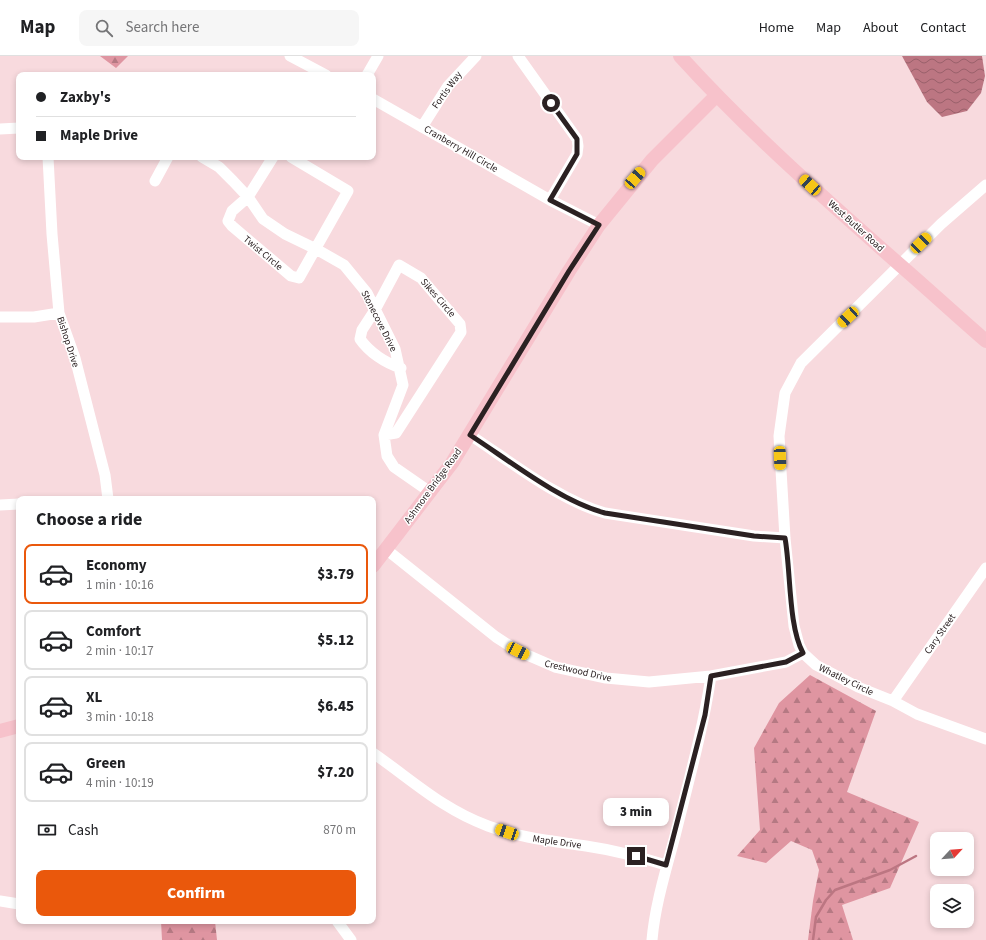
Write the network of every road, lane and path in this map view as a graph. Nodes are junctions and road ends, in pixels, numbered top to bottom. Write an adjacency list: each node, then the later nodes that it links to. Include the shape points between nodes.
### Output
1 (290, 56): 6 (street)
2 (378, 56): 7 (street)
3 (476, 56): 10 (street, Fortis Way, via 448,86)
4 (518, 56): 21 (street, via 577,139 577,154)
5 (680, 56): 8 (main road, West Butler Road)
6 (320, 72)
7 (369, 72)
8 (716, 96): 22 (main road, Ashmore Bridge Road, via 632,182); 24 (main road, West Butler Road)
9 (376, 101): 10 (street, Cranberry Hill Circle)
10 (422, 127): 21 (street, Cranberry Hill Circle)
11 (16, 128): 12 (street)
12 (0, 129)
13 (48, 160): 26 (street, Bishop Drive)
14 (166, 160): 18 (street)
15 (207, 160): 20 (street, Stonecove Drive, via 219,167)
16 (271, 160): 20 (street)
17 (296, 160): 23 (street, via 348,190)
18 (154, 181)
19 (986, 185): 24 (street, Whatley Circle)
20 (248, 197): 23 (street, Stonecove Drive, via 263,219 285,234); 23 (street, Twist Circle, via 232,211 228,220 291,276 298,278)
21 (550, 200): 22 (street, Cranberry Hill Circle)
22 (599, 225): 31 (main road, Ashmore Bridge Road)
23 (316, 248): 25 (street, Stonecove Drive, via 344,265 367,293)
24 (899, 264): 28 (main road, West Butler Road); 36 (street, Whatley Circle, via 806,356 788,384 782,405 779,436)
25 (375, 310): 29 (street, Stonecove Drive, via 395,349); 29 (street, via 362,330 360,339 366,347 390,365); 30 (street, Sikes Circle, via 399,265 421,278 460,324 461,332 396,433)
26 (59, 312): 27 (street, via 34,317); 33 (street, Bishop Drive, via 105,475)
27 (0, 318)
28 (986, 341)
29 (401, 368): 30 (street, Stonecove Drive, via 403,385)
30 (384, 435): 32 (street, Stonecove Drive, via 387,456 394,467)
31 (470, 435): 32 (main road, Ashmore Bridge Road); 36 (street, via 567,498 593,510 754,536)
32 (430, 492): 37 (main road, Ashmore Bridge Road)
33 (107, 496)
34 (16, 504): 35 (street)
35 (0, 505)
36 (785, 538): 40 (street, Whatley Circle, via 794,626)
37 (387, 550): 38 (main road, Ashmore Bridge Road); 41 (street, Crestwood Drive, via 496,637 540,662 572,671 630,681 649,682)
38 (376, 563)
39 (986, 568): 42 (street, Cary Street)
40 (803, 653): 41 (street, Crestwood Drive, via 786,662); 42 (street, Whatley Circle, via 816,665 832,674)
41 (711, 676): 47 (street, via 705,715)
42 (893, 701): 45 (street, Whatley Circle, via 917,714)
43 (16, 727): 44 (main road)
44 (0, 731)
45 (986, 739)
46 (376, 755): 47 (street, Maple Drive, via 436,800 487,826 527,838 607,850)
47 (666, 865): 52 (street)
48 (0, 901): 49 (street)
49 (16, 904)
50 (339, 924): 51 (street)
51 (351, 940)
52 (652, 940)

